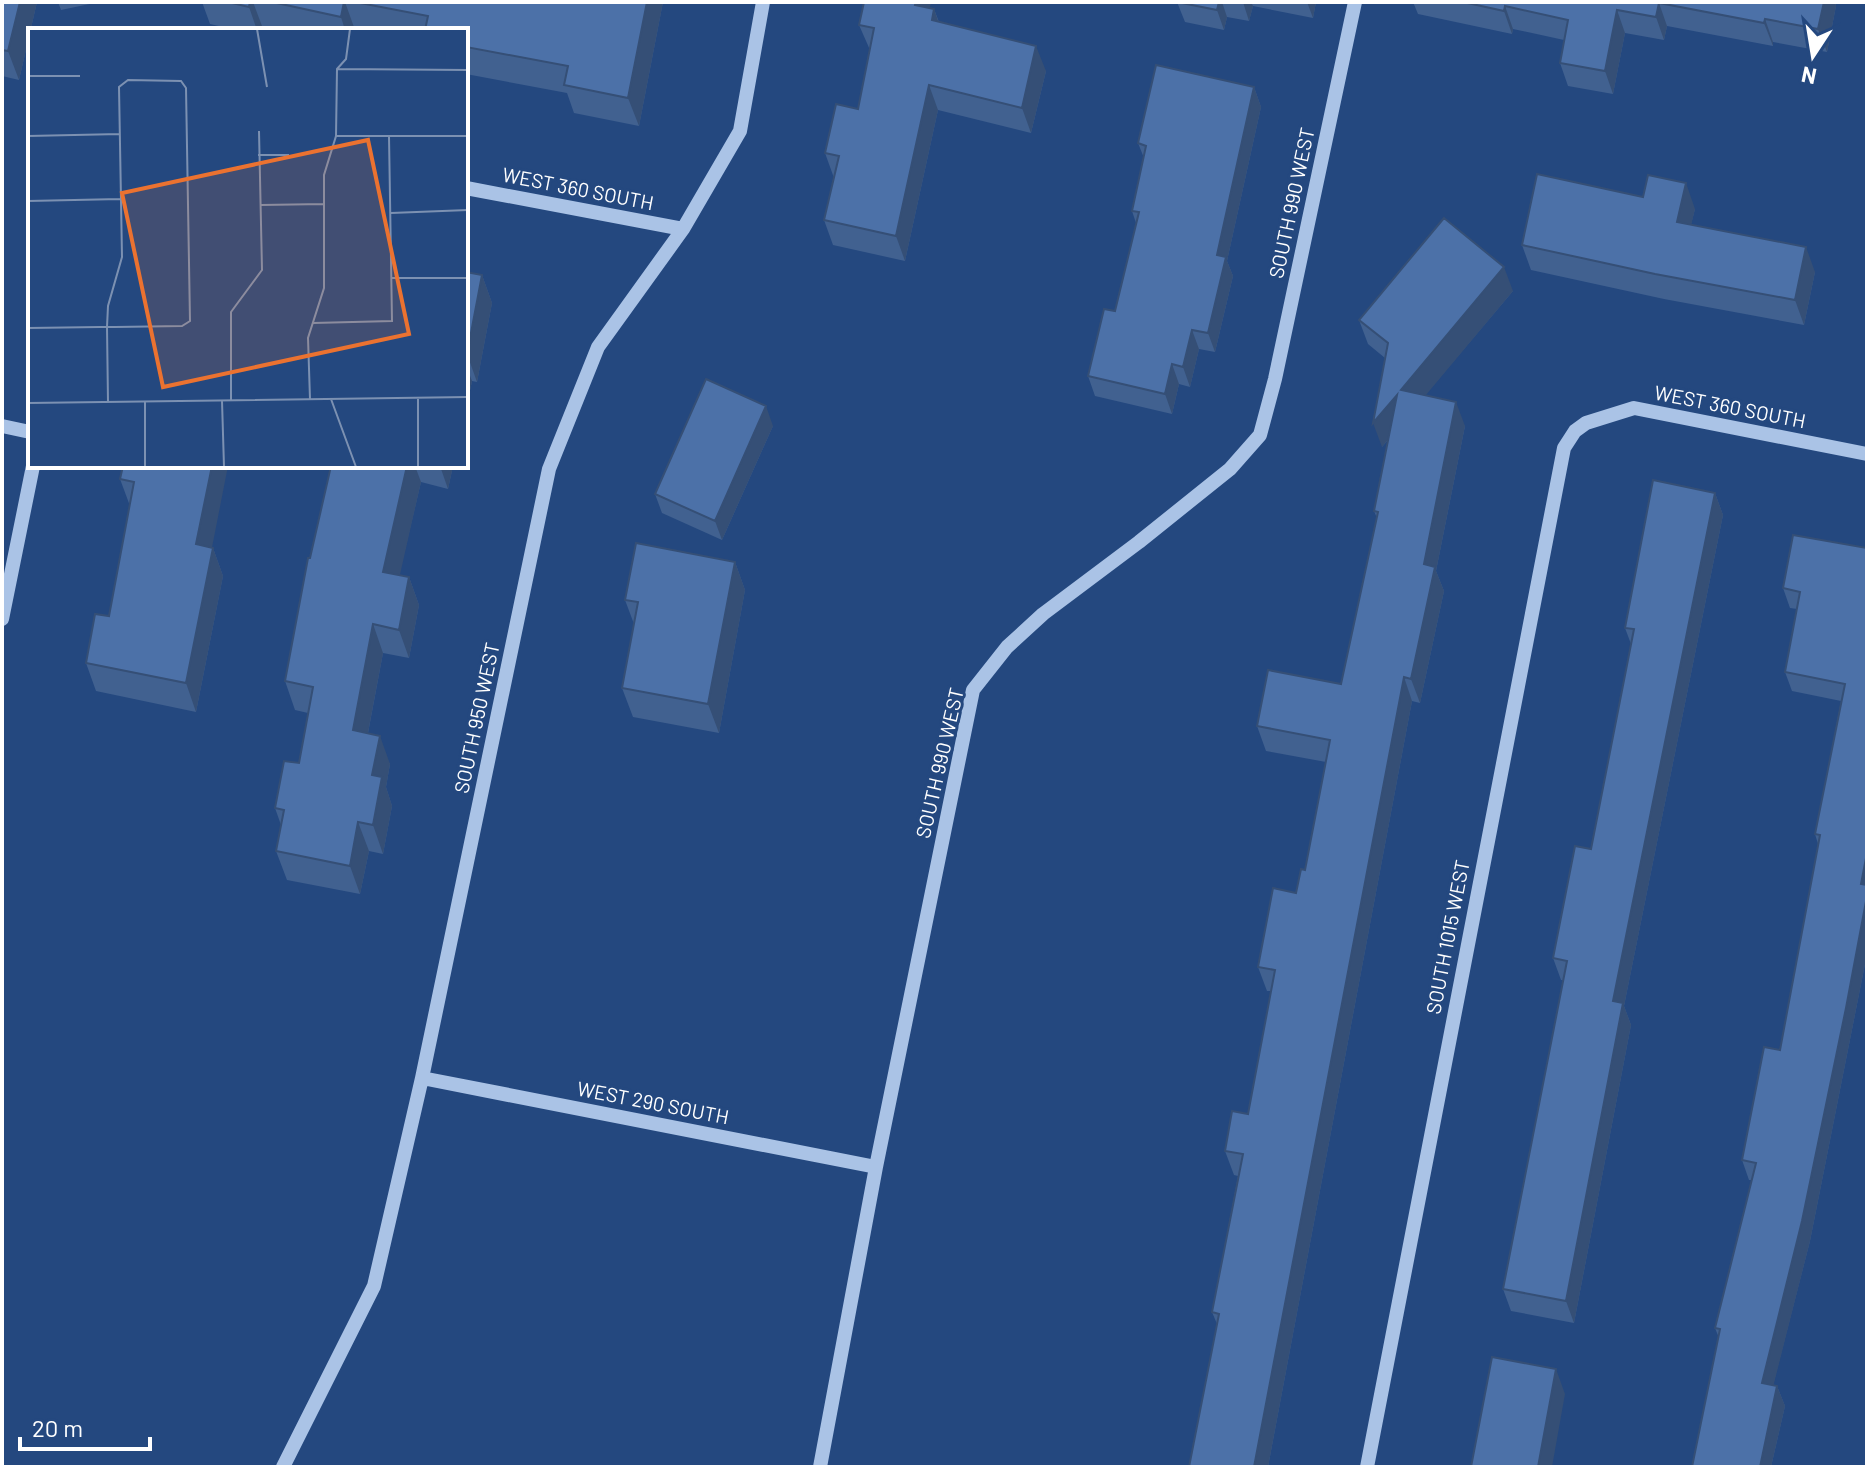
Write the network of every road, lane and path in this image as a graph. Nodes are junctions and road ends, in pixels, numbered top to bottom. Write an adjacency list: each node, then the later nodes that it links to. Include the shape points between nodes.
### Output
1 (763, 2): 4 (street, SOUTH 950 WEST, via 740,131)
2 (1355, 2): 12 (street, SOUTH 990 WEST, via 1260,435 1230,469 1034,623 973,690)
3 (468, 188): 4 (street, WEST 360 SOUTH)
4 (683, 229): 11 (street, SOUTH 950 WEST, via 598,347 549,469)
5 (1586, 423): 8 (street, WEST 360 SOUTH, via 1634,408); 15 (street, SOUTH 1015 WEST, via 1564,448 1559,469)
6 (2, 426): 7 (street)
7 (28, 432)
8 (1867, 454)
9 (33, 468): 10 (street)
10 (2, 619)
11 (422, 1078): 12 (street, WEST 290 SOUTH); 13 (street, SOUTH 950 WEST, via 374,1286)
12 (876, 1167): 14 (street, SOUTH 990 WEST)
13 (283, 1467)
14 (820, 1467)
15 (1367, 1467)

